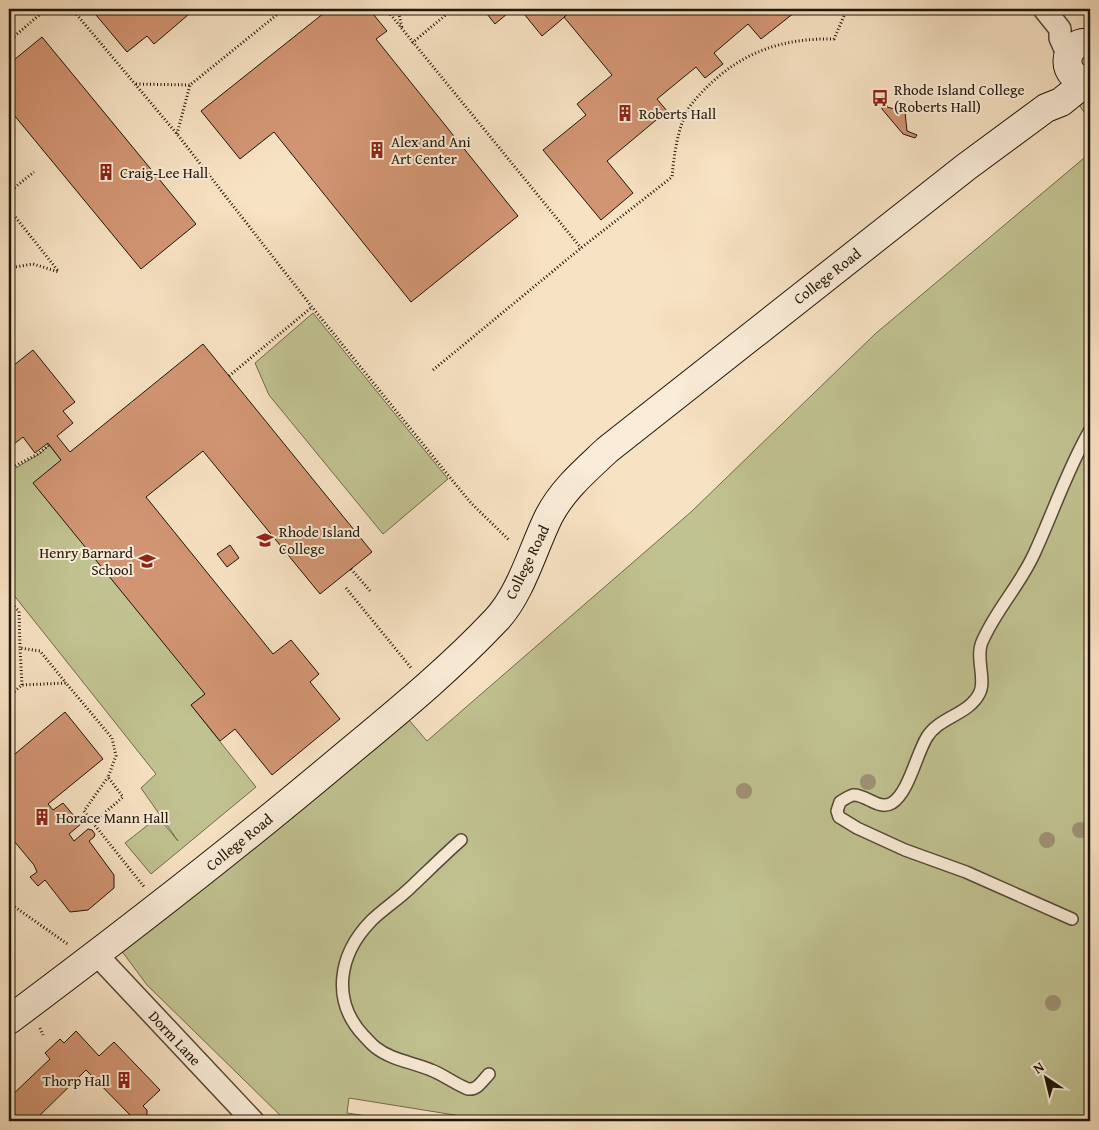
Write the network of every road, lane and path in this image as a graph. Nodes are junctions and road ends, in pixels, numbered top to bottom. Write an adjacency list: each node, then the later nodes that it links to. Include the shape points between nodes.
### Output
1 (46, 9): 10 (path)
2 (72, 9): 13 (path)
3 (284, 9): 14 (path)
4 (386, 9): 9 (path)
5 (398, 9): 9 (path)
6 (453, 9): 11 (path)
7 (847, 9): 19 (path, via 834,39 808,38 785,42 761,50 719,76 687,112 675,147 672,177)
8 (1044, 9): 12 (street, via 1060,29 1071,31)
9 (402, 30): 11 (path)
10 (9, 41)
11 (412, 43): 19 (path)
12 (1081, 62): 44 (street, College Road, via 1061,102 1046,108 966,167 607,450 568,488 550,514 520,584 498,618 451,666 288,803)
13 (136, 84): 14 (path); 15 (path)
14 (190, 86): 15 (path)
15 (177, 134): 21 (path)
16 (34, 172): 17 (path)
17 (9, 192)
18 (9, 208): 20 (path, via 59,272 33,264)
19 (581, 248): 22 (path)
20 (9, 268)
21 (312, 308): 23 (path); 27 (path, via 471,503)
22 (433, 370)
23 (229, 376)
24 (1090, 430): 43 (lane, via 1068,473 1034,556 981,644 981,692 976,700 928,735 900,796 890,804 878,804 852,795 840,802 837,812 839,817 875,837 966,872)
25 (49, 446): 26 (path)
26 (9, 469)
27 (509, 540)
28 (351, 569): 30 (path)
29 (346, 588): 33 (path)
30 (371, 592)
31 (9, 602): 32 (path, via 19,611)
32 (20, 648): 34 (path, via 40,651); 35 (path)
33 (415, 674)
34 (66, 683): 35 (path); 38 (path, via 112,738 116,756)
35 (22, 685): 37 (path)
36 (9, 689): 37 (path)
37 (10, 695)
38 (108, 777): 39 (path, via 84,811); 39 (path, via 123,797)
39 (93, 823): 41 (path)
40 (461, 840): 46 (lane, via 364,931 343,971 343,1001 357,1028 375,1047 395,1059 430,1070 468,1089 476,1087)
41 (150, 896)
42 (9, 903): 44 (path)
43 (1072, 919)
44 (92, 959): 45 (street, College Road); 47 (street, Dorm Lane)
45 (9, 1020)
46 (488, 1074)
47 (253, 1121)

